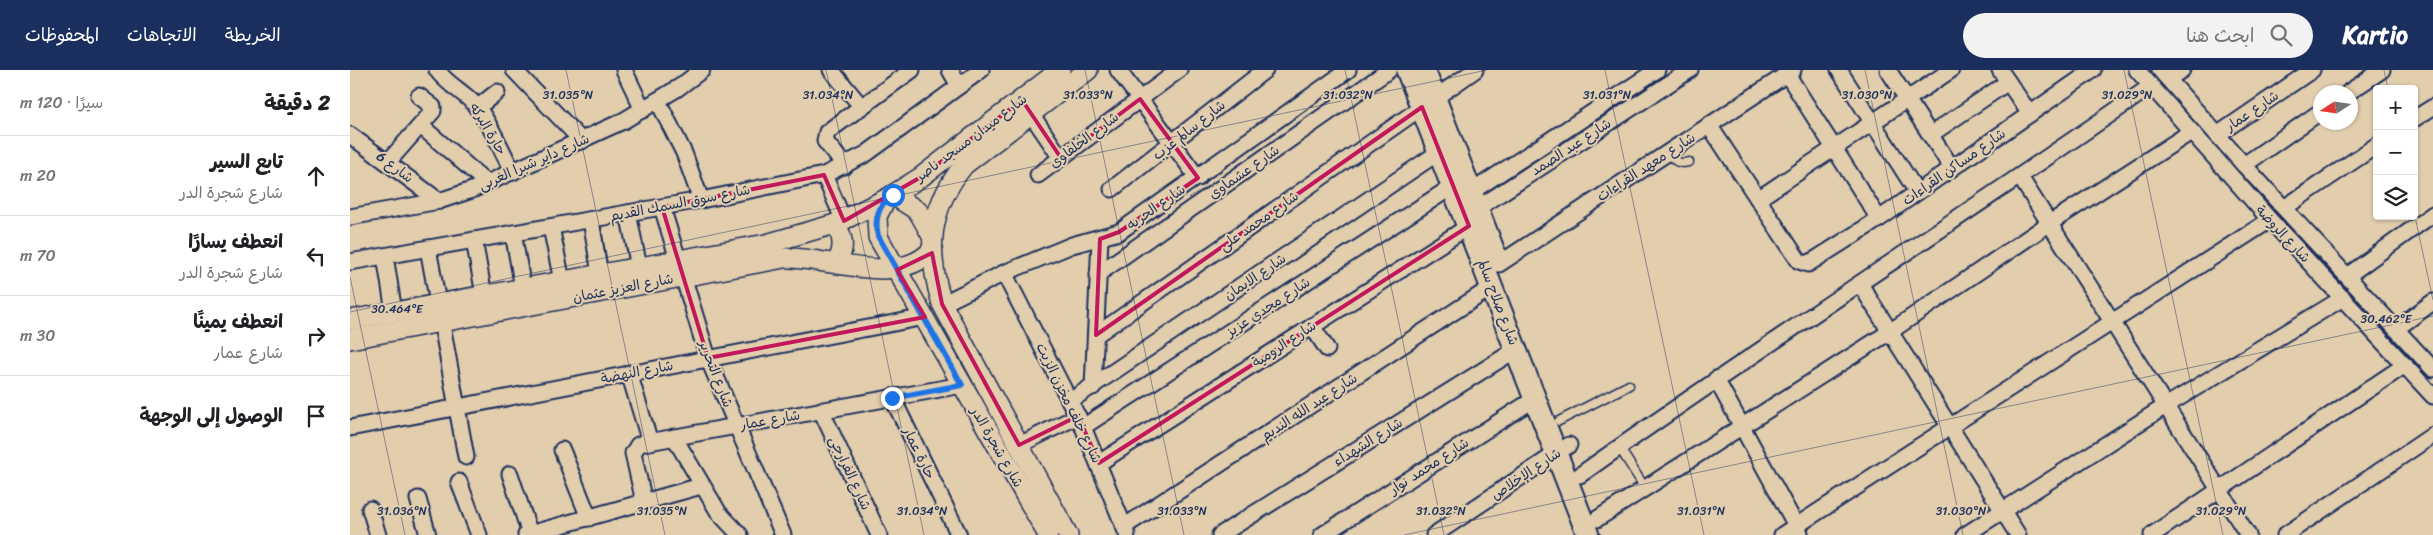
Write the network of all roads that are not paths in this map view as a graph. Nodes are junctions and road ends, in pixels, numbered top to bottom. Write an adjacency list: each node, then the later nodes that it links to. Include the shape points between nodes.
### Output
1 (437, 70): 45 (street, حارة البركه)
2 (514, 70): 57 (street)
3 (624, 70): 46 (street)
4 (702, 70): 40 (street, شارع داير شبرا الغربى)
5 (831, 70): 42 (street)
6 (912, 70): 30 (street)
7 (950, 70): 33 (street)
8 (981, 70): 33 (street, شارع سوق السمك القديم)
9 (1060, 70): 43 (street, شارع ميدان مسجد ناصر)
10 (1088, 70): 43 (street, شارع ميدان مسجد ناصر)
11 (1118, 70): 38 (street)
12 (1179, 70): 38 (street, شارع الخلفاوى)
13 (1266, 70): 58 (street, شارع سالم عزب)
14 (1348, 70): 75 (street, شارع الحريه)
15 (1389, 70): 110 (street, شارع عشماوى)
16 (1407, 70): 41 (main road, شارع صلاح سالم)
17 (1424, 70): 41 (main road, شارع صلاح سالم)
18 (1475, 70): 41 (street, شارع محمد على)
19 (1657, 70): 83 (street, شارع عبد الصمد)
20 (1690, 70): 83 (street, شارع عبد الصمد)
21 (1839, 70): 50 (street)
22 (1888, 70): 39 (street)
23 (1951, 70): 39 (street)
24 (2093, 70): 47 (street, شارع مساكن القراءات)
25 (2137, 70): 34 (street, شارع الروضة)
26 (2182, 70): 31 (street)
27 (2312, 70): 56 (street, شارع عمار)
28 (2382, 70): 35 (street)
29 (1790, 72): 51 (street, شارع معهد القراءات); 60 (street)
30 (894, 75): 42 (street)
31 (2164, 75): 56 (street, شارع الروضة)
32 (2004, 76): 47 (street); 55 (street)
33 (959, 86): 69 (street, شارع سوق السمك القديم)
34 (2151, 86): 53 (street, شارع الروضة); 74 (street)
35 (2358, 86)
36 (497, 92): 45 (street)
37 (419, 96): 52 (street, via 433,107 433,112)
38 (1140, 99): 58 (street); 65 (street, شارع الخلفاوى)
39 (1907, 99): 50 (street); 55 (street)
40 (658, 101): 46 (street, شارع داير شبرا الغربى); 81 (street, via 684,153)
41 (1428, 103): 62 (main road, شارع صلاح سالم); 83 (main road, شارع صلاح سالم); 128 (street, شارع محمد على)
42 (861, 106): 69 (street, via 830,128 825,136)
43 (1026, 107): 65 (street); 79 (street, شارع ميدان مسجد ناصر); 99 (street, شارع ميدان مسجد ناصر, via 952,180 939,207)
44 (2433, 107): 48 (street)
45 (478, 108): 71 (street, حارة البركه)
46 (643, 110): 57 (street, شارع داير شبرا الغربى)
47 (2030, 114): 70 (street, شارع مساكن القراءات)
48 (2418, 116)
49 (2313, 117): 68 (street)
50 (1872, 122): 60 (street); 78 (street)
51 (1709, 125): 63 (street, شارع معهد القراءات); 80 (street)
52 (421, 126): 66 (street); 76 (street)
53 (2192, 132): 91 (street, شارع الروضة); 93 (street)
54 (350, 135): 59 (street, شارع 6)
55 (1930, 135): 70 (street)
56 (2217, 135): 68 (street, شارع الروضة)
57 (582, 141): 71 (street, شارع داير شبرا الغربى)
58 (1172, 143): 75 (street); 77 (street, شارع سالم عزب)
59 (363, 144): 64 (street); 66 (street, شارع 6)
60 (1834, 148): 80 (street); 89 (street)
61 (2373, 148): 85 (street)
62 (1439, 152): 83 (main road, شارع صلاح سالم); 139 (street, شارع الايمان)
63 (1668, 152): 67 (lane, via 1675,162); 104 (street, شارع معهد القراءات)
64 (350, 153)
65 (1061, 158): 73 (street, شارع الخلفاوى)
66 (388, 162): 82 (street, شارع 6)
67 (1688, 162)
68 (2244, 165): 85 (street, شارع الروضة)
69 (845, 166): 72 (street, شارع سوق السمك القديم)
70 (1952, 168): 78 (street, شارع مساكن القراءات)
71 (512, 172): 76 (street, شارع داير شبرا الغربى)
72 (824, 175): 81 (street, شارع سوق السمك القديم); 92 (street)
73 (1038, 175)
74 (2020, 177): 93 (street); 113 (street)
75 (1198, 178): 97 (street, شارع الحريه, via 1119,232)
76 (487, 183): 82 (street, شارع داير شبرا الغربى)
77 (1112, 189)
78 (1917, 192): 89 (street, شارع مساكن القراءات)
79 (890, 197): 92 (street, شارع ميدان مسجد ناصر); 99 (street, via 918,211); 107 (street, شارع شجرة الدر, via 877,216 876,230)
80 (1758, 199): 89 (street, شارع مساكن القراءات, via 1798,260 1808,264)
81 (701, 200): 84 (street, شارع سوق السمك القديم)
82 (439, 201): 88 (street, شارع داير شبرا الغربى)
83 (1468, 203): 104 (main road, شارع صلاح سالم); 114 (main road, شارع صلاح سالم); 125 (street, شارع الرومية); 148 (street, شارع مجدي عزيز)
84 (662, 207): 86 (street, شارع سوق السمك القديم); 106 (street, شارع التحرير)
85 (2284, 208): 111 (street, شارع الروضة)
86 (628, 213): 90 (street, شارع سوق السمك القديم); 105 (street)
87 (2433, 214): 111 (street)
88 (350, 217)
89 (1879, 219)
90 (591, 220): 94 (street, شارع سوق السمك القديم); 109 (street)
91 (2270, 220): 117 (street, شارع الروضة); 124 (street)
92 (839, 222): 96 (street, شارع ميدان مسجد ناصر); 103 (street, via 843,243)
93 (2050, 223): 124 (street); 127 (street)
94 (551, 227): 95 (street, شارع سوق السمك القديم); 112 (street)
95 (513, 234): 98 (street, شارع سوق السمك القديم); 115 (street)
96 (796, 237): 106 (street, شارع العزيز عثمان)
97 (1100, 239): 108 (street, شارع الحريه, via 1072,245); 110 (street)
98 (474, 240): 100 (street, شارع سوق السمك القديم); 116 (street)
99 (932, 244): 107 (street, via 916,263); 119 (street, شارع شجرة الدر, via 935,281)
100 (428, 248): 101 (street, شارع سوق السمك القديم); 121 (street)
101 (384, 256): 102 (street, شارع سوق السمك القديم); 120 (street)
102 (350, 262)
103 (836, 263): 106 (street, شارع العزيز عثمان, via 784,258); 107 (street, شارع العزيز عثمان)
104 (1499, 264): 147 (main road, شارع صلاح سالم)
105 (638, 267): 106 (street, شارع العزيز عثمان); 109 (street, شارع العزيز عثمان)
106 (679, 268): 121 (street, شارع العزيز عثمان); 132 (street, شارع التحرير)
107 (896, 268): 122 (street, شارع شجرة الدر)
108 (1004, 273): 119 (street, شارع الحريه); 143 (street, شارع خلف مخزن الزيت)
109 (600, 274): 112 (street, شارع العزيز عثمان)
110 (1098, 274): 128 (street)
111 (2346, 276): 126 (street, شارع الروضة)
112 (562, 281): 115 (street, شارع العزيز عثمان)
113 (1860, 284): 127 (street); 136 (street)
114 (1492, 287): 131 (main road, شارع صلاح سالم); 173 (street, شارع عبد الله النديم)
115 (522, 288): 116 (street, شارع العزيز عثمان)
116 (484, 295): 121 (street, شارع العزيز عثمان)
117 (2343, 298): 133 (street, شارع الروضة); 144 (street)
118 (2433, 302): 126 (street)
119 (942, 304): 156 (street, شارع شجرة الدر)
120 (394, 312): 121 (street, شارع العزيز عثمان); 123 (street, شارع العزيز عثمان)
121 (440, 313): 129 (street, شارع العزيز عثمان); 145 (street)
122 (924, 317): 132 (street, شارع النهضة); 137 (street, شارع شجرة الدر)
123 (350, 320)
124 (2113, 321): 144 (street); 149 (street)
125 (1312, 326): 130 (street); 161 (street, شارع الرومية)
126 (2396, 329): 134 (street, شارع الروضة)
127 (1891, 331): 149 (street); 151 (street)
128 (1096, 335): 139 (street)
129 (350, 339)
130 (1327, 349)
131 (1517, 349): 142 (main road, شارع صلاح سالم); 186 (street, شارع الشهداء)
132 (708, 358): 135 (street, شارع النهضة); 150 (street, شارع التحرير)
133 (2405, 365): 140 (street, شارع الروضة); 167 (street)
134 (2433, 369)
135 (630, 373): 145 (street, شارع النهضة); 155 (street)
136 (1716, 379): 151 (street); 157 (street)
137 (962, 385): 141 (street, شارع عمار); 184 (street, شارع شجرة الدر)
138 (1630, 385): 147 (lane)
139 (1093, 386): 143 (street, شارع الايمان)
140 (2433, 396)
141 (892, 398): 146 (street, شارع عمار); 183 (street, حارة عمار)
142 (1536, 398): 158 (main road, شارع صلاح سالم); 187 (street, شارع محمد نوار)
143 (1070, 401): 148 (street, شارع خلف مخزن الزيت)
144 (2164, 406): 167 (street); 171 (street)
145 (457, 407): 152 (street, شارع النهضة); 160 (street)
146 (821, 410): 150 (street, شارع عمار); 182 (street, شارع الفرارجى)
147 (1559, 421): 158 (main road, شارع صلاح سالم)
148 (1080, 422): 156 (street, شارع مجدي عزيز); 161 (street, شارع خلف مخزن الزيت)
149 (1951, 425): 171 (street); 175 (street)
150 (737, 426): 154 (street, شارع عمار); 181 (street, شارع التحرير)
151 (1742, 426): 166 (street); 175 (street)
152 (350, 428)
153 (2433, 435): 194 (street)
154 (674, 437): 155 (street, شارع عمار); 165 (street)
155 (650, 442): 169 (street, شارع عمار, via 638,445 633,454)
156 (1019, 445): 185 (street, شارع شجرة الدر)
157 (1619, 447): 163 (street); 166 (lane)
158 (1563, 449): 163 (main road, شارع صلاح سالم); 174 (main road, شارع صلاح سالم); 188 (street, شارع الإخلاص)
159 (562, 450): 172 (street)
160 (466, 457)
161 (1099, 463): 173 (street, شارع خلف مخزن الزيت)
162 (510, 474): 176 (street)
163 (1580, 474): 174 (main road, شارع صلاح سالم)
164 (460, 482): 180 (street)
165 (701, 486): 169 (street); 177 (street)
166 (1645, 488): 174 (street)
167 (2219, 489): 192 (street); 193 (street)
168 (418, 499): 179 (street)
169 (644, 502): 172 (street)
170 (370, 509): 178 (street)
171 (2004, 510): 190 (street); 191 (street)
172 (589, 518): 176 (street)
173 (1126, 531)
174 (1591, 531)
175 (1798, 531): 189 (street)
176 (528, 534)
177 (735, 534)
178 (378, 535)
179 (428, 535)
180 (479, 535)
181 (783, 535)
182 (879, 535)
183 (958, 535)
184 (1048, 535)
185 (1068, 535)
186 (1220, 535)
187 (1322, 535)
188 (1434, 535)
189 (1782, 535)
190 (1965, 535)
191 (2018, 535)
192 (2152, 535)
193 (2248, 535)
194 (2285, 535)

